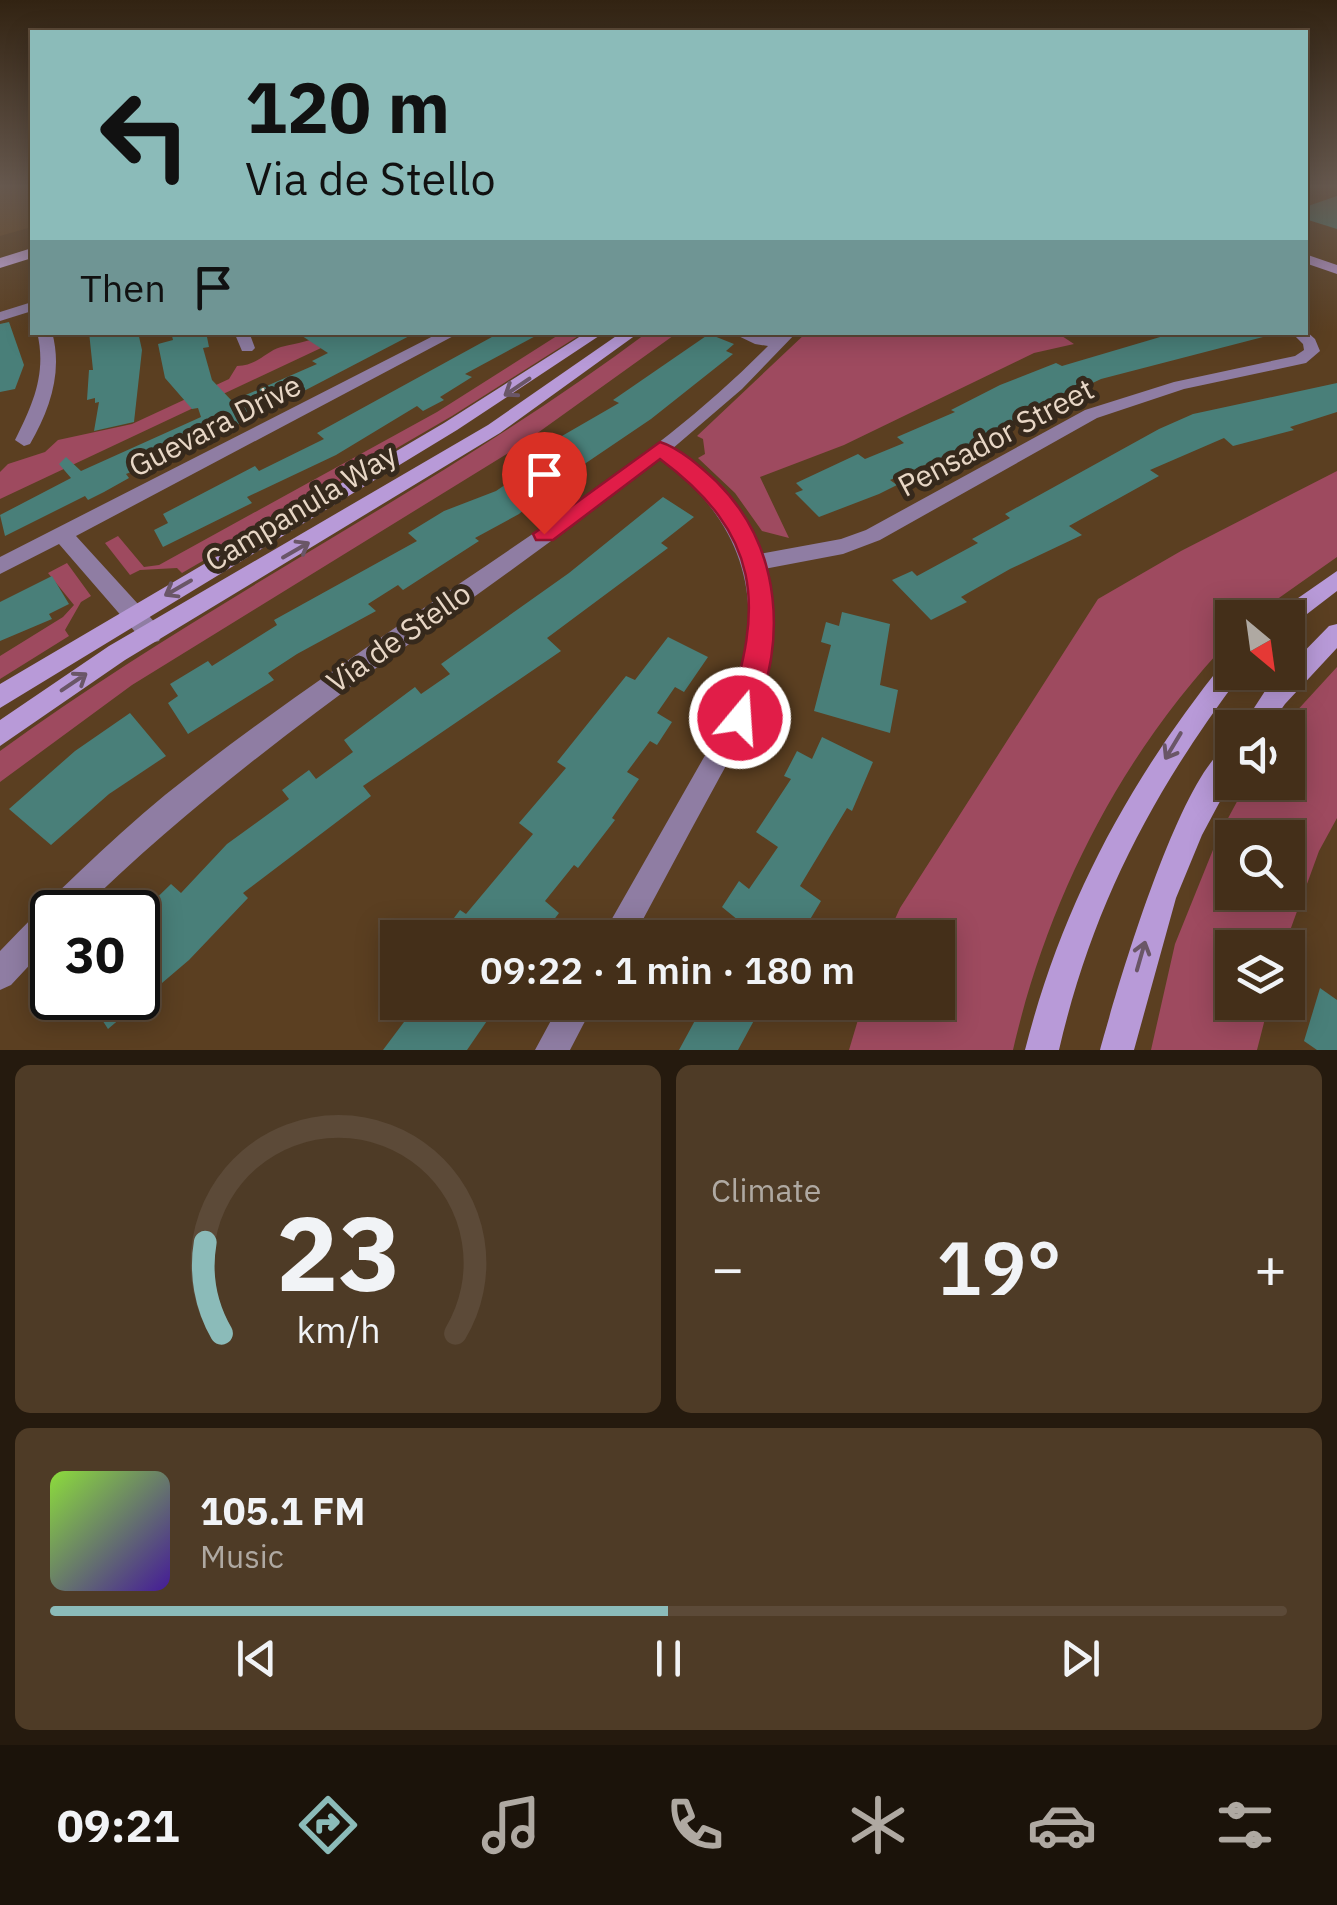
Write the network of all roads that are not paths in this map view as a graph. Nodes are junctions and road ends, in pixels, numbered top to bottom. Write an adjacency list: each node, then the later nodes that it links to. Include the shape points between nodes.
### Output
1 (30, 240): 2 (main road)
2 (0, 248)
3 (1308, 249): 6 (street)
4 (30, 254): 7 (main road)
5 (1308, 259): 8 (street)
6 (1337, 260)
7 (0, 263)
8 (1337, 270)
9 (30, 309): 10 (street)
10 (0, 317)
11 (45, 335): 18 (street, via 50,379)
12 (448, 335): 20 (street, Guevara Drive)
13 (593, 335): 25 (street, Campanula Way, one-way to 25, via 353,489)
14 (628, 335): 27 (street, Campanula Way, one-way to 14, via 399,488)
15 (746, 335): 16 (street)
16 (781, 335): 19 (street, Via de Stello)
17 (1304, 337): 21 (street, Pensador Street, via 1312,352 1300,360 1091,414 874,535)
18 (24, 440)
19 (660, 449): 21 (street, via 723,501); 33 (street, Via de Stello, via 269,732)
20 (62, 534): 22 (street, Guevara Drive); 25 (street)
21 (755, 564): 34 (street, via 763,609 759,661 740,718)
22 (0, 566)
23 (1337, 579): 24 (street)
24 (1305, 603)
25 (134, 614): 27 (street); 29 (street, Campanula Way)
26 (1337, 633): 30 (street)
27 (151, 634): 31 (street, Campanula Way, one-way to 27)
28 (1215, 689): 39 (street, one-way to 39, via 1183,728 1136,808 1087,908)
29 (0, 697)
30 (1266, 710)
31 (0, 734)
32 (1215, 786): 40 (street, one-way to 32, via 1142,947 1186,838)
33 (80, 890)
34 (626, 920)
35 (30, 943): 36 (street)
36 (0, 974)
37 (569, 1020): 38 (street)
38 (552, 1050)
39 (1042, 1050)
40 (1116, 1050)

